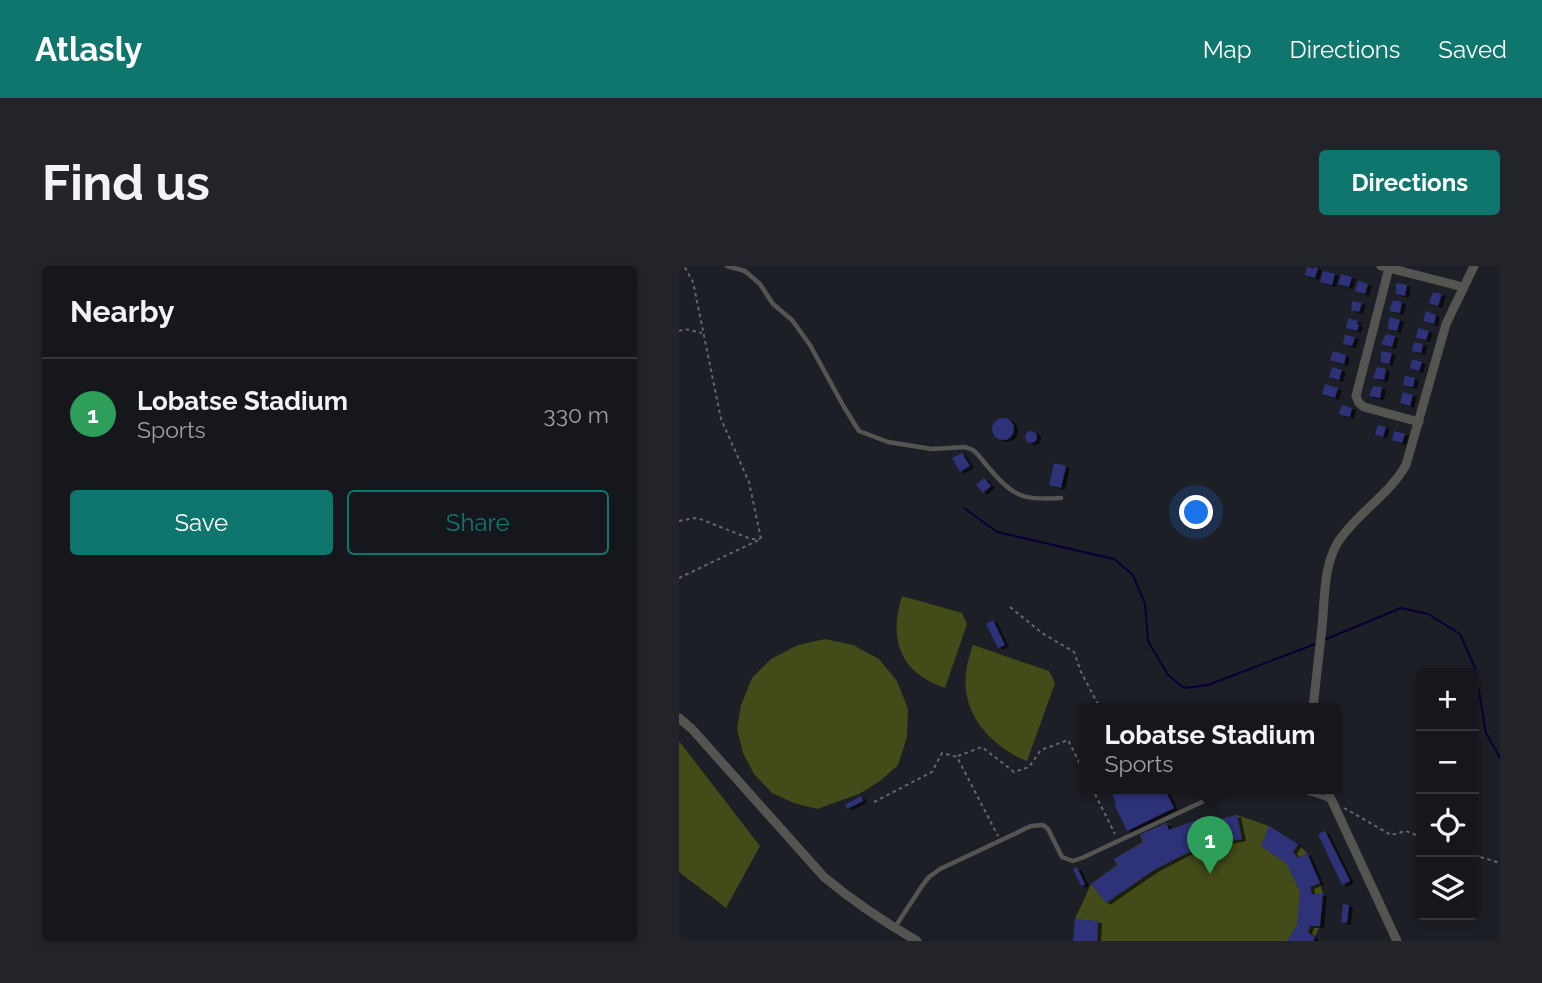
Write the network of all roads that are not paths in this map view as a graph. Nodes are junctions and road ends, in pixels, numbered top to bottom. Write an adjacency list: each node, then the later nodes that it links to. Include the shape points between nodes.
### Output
1 (727, 266): 6 (lane, via 745,271 792,320 859,432 932,449 965,447 1018,495)
2 (1474, 266): 4 (street)
3 (1385, 267): 4 (street); 5 (street, via 1356,396 1364,407)
4 (1463, 287): 5 (street, via 1441,337)
5 (1419, 422): 7 (street, via 1403,470 1337,544 1328,568)
6 (1061, 498)
7 (1314, 703)
8 (679, 718): 13 (street, via 824,877)
9 (1219, 794): 13 (lane, via 1073,861 1062,857 1048,829 1031,826 929,877)
10 (1313, 794): 12 (lane)
11 (1328, 794): 12 (street)
12 (1331, 800): 15 (street)
13 (895, 928): 14 (street)
14 (917, 941)
15 (1397, 941)

